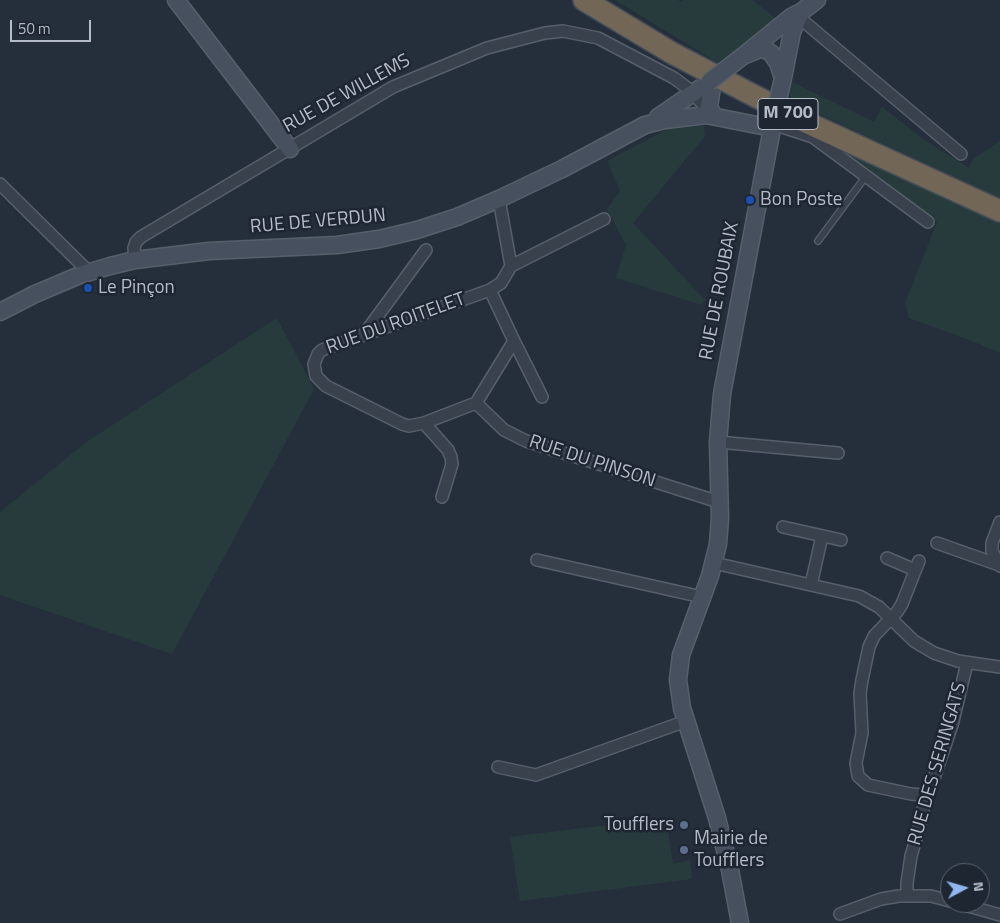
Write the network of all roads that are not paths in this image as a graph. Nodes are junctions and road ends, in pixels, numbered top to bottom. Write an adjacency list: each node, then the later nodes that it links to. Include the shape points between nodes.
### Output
1 (176, 0): 13 (main road)
2 (584, 0): 19 (highway, M 700, via 672,53 799,120)
3 (598, 0): 18 (highway, M 700, via 661,38 789,106)
4 (817, 0): 5 (main road)
5 (798, 14): 6 (main road); 7 (main road); 14 (street)
6 (743, 56): 7 (main road, via 760,49 767,51 777,60); 8 (main road, bridge)
7 (783, 78): 11 (main road, bridge)
8 (714, 81): 9 (main road); 10 (main road, via 709,102)
9 (693, 94): 10 (street, RUE DE WILLEMS); 12 (main road); 13 (street, RUE DE WILLEMS, via 674,78 598,38 575,32 553,32 487,48 408,80)
10 (713, 114): 11 (main road); 12 (main road, RUE DE VERDUN, via 683,116)
11 (773, 123): 15 (street, via 813,137); 34 (main road, RUE DE ROUBAIX, via 726,371)
12 (645, 125): 17 (main road, RUE DE VERDUN)
13 (290, 149): 24 (street, RUE DE WILLEMS, via 141,237 134,248)
14 (961, 154)
15 (866, 176): 21 (street); 22 (lane)
16 (0, 184): 26 (street)
17 (499, 199): 24 (main road, RUE DE VERDUN, via 438,223 372,240 200,252); 25 (street)
18 (1000, 203)
19 (1000, 211)
20 (604, 219): 25 (street, RUE DU ROITELET)
21 (928, 222)
22 (818, 241)
23 (426, 250): 29 (street)
24 (135, 260): 26 (main road, RUE DE VERDUN)
25 (511, 266): 27 (street, RUE DU ROITELET, via 501,283)
26 (89, 272): 28 (main road, RUE DE VERDUN)
27 (490, 290): 29 (street, RUE DU ROITELET); 30 (street)
28 (0, 312)
29 (365, 333): 33 (street, RUE DU ROITELET, via 322,350 315,359 316,376 336,392 402,424)
30 (514, 341): 31 (street); 32 (street)
31 (542, 397)
32 (476, 403): 33 (street); 37 (street, RUE DU PINSON, via 504,430 526,441)
33 (424, 423): 36 (street, via 451,457 452,464)
34 (718, 442): 35 (street); 37 (main road, RUE DE ROUBAIX)
35 (838, 453)
36 (442, 497)
37 (719, 502): 45 (main road, RUE DE ROUBAIX)
38 (1000, 522): 46 (street, via 992,543)
39 (783, 527): 40 (street)
40 (822, 536): 41 (street); 47 (street)
41 (841, 540)
42 (937, 542): 46 (street)
43 (887, 558): 49 (street, via 917,566 902,604)
44 (537, 560): 48 (street)
45 (714, 563): 47 (street); 48 (main road, RUE DE ROUBAIX)
46 (999, 566)
47 (811, 585): 49 (street, via 866,598)
48 (702, 597): 52 (main road, RUE DE ROUBAIX, via 678,670 678,691)
49 (892, 618): 50 (street, via 922,646 949,659); 54 (street, via 874,636 865,663 856,770 862,782 874,788)
50 (967, 663): 51 (street); 54 (street, RUE DES SERINGATS, via 952,725)
51 (1000, 666)
52 (686, 721): 53 (street, via 536,775); 58 (main road, RUE DE ROUBAIX, via 715,812)
53 (498, 767)
54 (925, 795): 55 (street, RUE DES SERINGATS, via 911,856)
55 (907, 895): 56 (street); 57 (street)
56 (940, 898)
57 (840, 914)
58 (740, 923)

